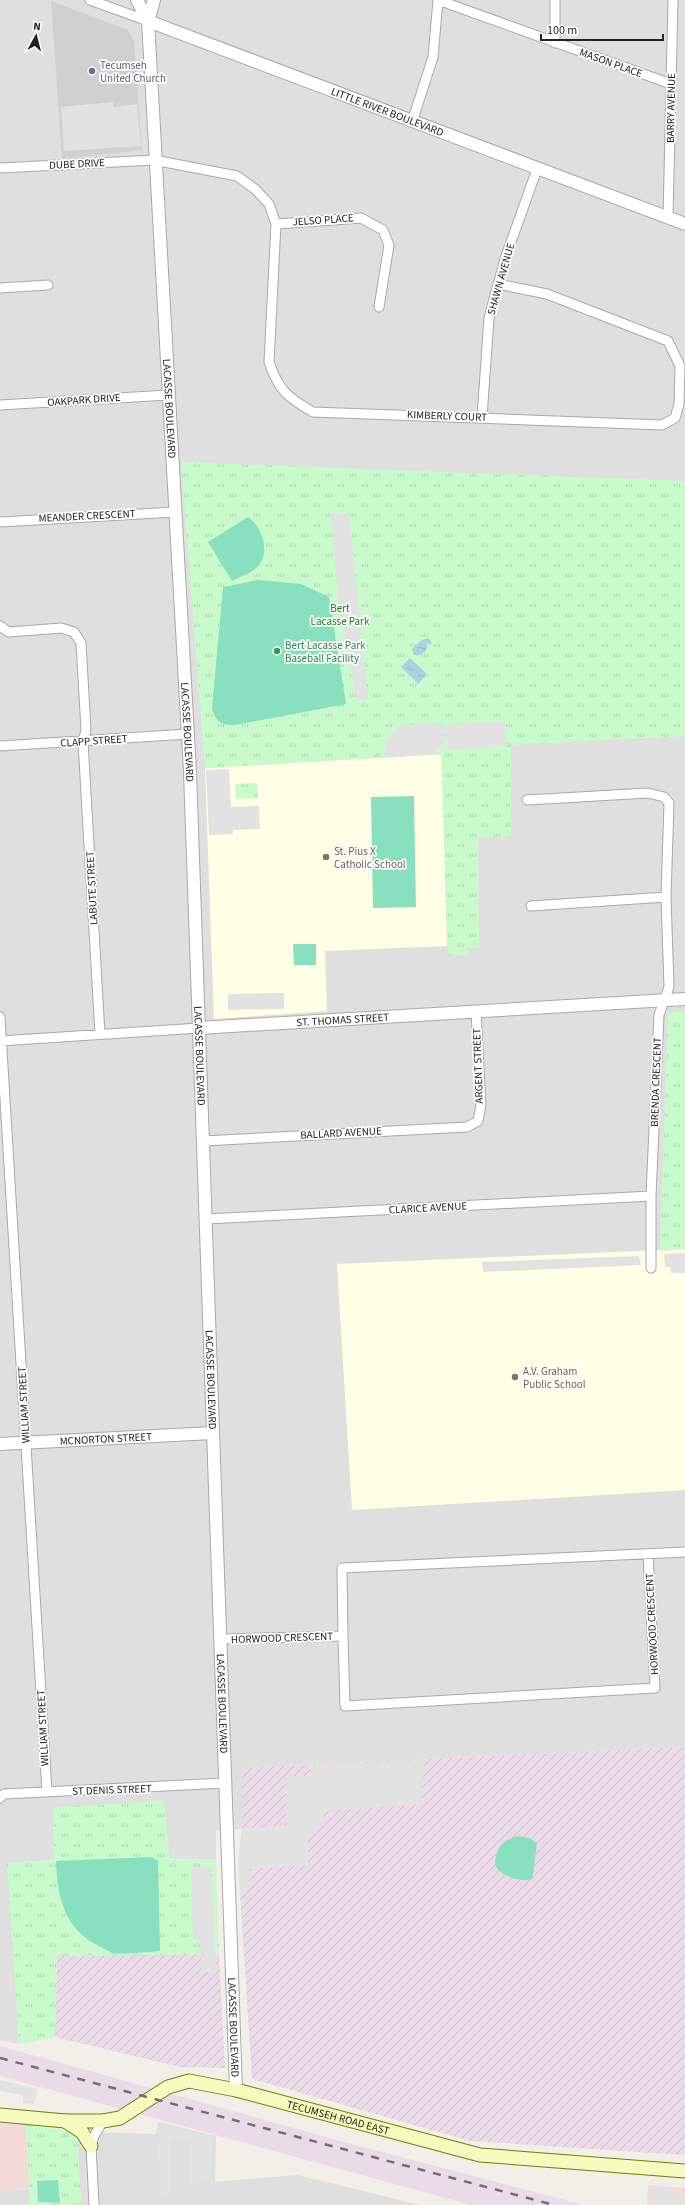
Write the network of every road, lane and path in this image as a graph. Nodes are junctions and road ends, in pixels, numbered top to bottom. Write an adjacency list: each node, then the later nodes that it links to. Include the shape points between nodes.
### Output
1 (90, 0): 7 (street, LITTLE RIVER BOULEVARD)
2 (137, 0): 7 (street, LACASSE BOULEVARD)
3 (154, 0): 7 (street, LACASSE BOULEVARD)
4 (438, 0): 8 (street, MASON PLACE); 10 (street, via 433,57)
5 (555, 0): 8 (street)
6 (673, 0): 9 (street, BARRY AVENUE)
7 (148, 22): 10 (street, LITTLE RIVER BOULEVARD); 11 (street, LACASSE BOULEVARD)
8 (555, 43): 9 (street, MASON PLACE)
9 (671, 84): 14 (street, BARRY AVENUE)
10 (412, 122): 13 (street, LITTLE RIVER BOULEVARD)
11 (154, 160): 12 (street, DUBE DRIVE); 15 (street, KIMBERLY COURT, via 237,176 255,189 269,204); 21 (street, LACASSE BOULEVARD)
12 (0, 168)
13 (537, 169): 14 (street, LITTLE RIVER BOULEVARD); 17 (street, SHAWN AVENUE)
14 (668, 217): 16 (street, LITTLE RIVER BOULEVARD)
15 (276, 224): 20 (street, JELSO PLACE, via 361,218 383,230 389,245); 23 (street, KIMBERLY COURT, via 268,362 275,380 288,397 313,412)
16 (685, 224)
17 (498, 284): 23 (street, SHAWN AVENUE, via 489,318); 23 (street, KIMBERLY COURT, via 547,294 668,341 680,366 679,404 675,418 662,425)
18 (48, 285): 19 (street)
19 (0, 288)
20 (379, 307)
21 (168, 395): 22 (street, OAKPARK DRIVE); 24 (street, LACASSE BOULEVARD)
22 (0, 405)
23 (482, 417)
24 (175, 512): 25 (street, MEANDER CRESCENT); 27 (street, LACASSE BOULEVARD)
25 (0, 522)
26 (0, 626): 28 (street, via 9,632 61,628 74,632 81,643 86,730)
27 (188, 734): 28 (street, CLAPP STREET); 37 (street, LACASSE BOULEVARD)
28 (83, 742): 29 (street, CLAPP STREET); 38 (street, LABUTE STREET)
29 (0, 746)
30 (527, 800): 31 (street, BRENDA CRESCENT, via 648,793 664,797 669,803 670,810)
31 (666, 897): 32 (street); 34 (street, BRENDA CRESCENT, via 669,986)
32 (531, 906)
33 (685, 999): 34 (street, ST. THOMAS STREET)
34 (664, 1000): 35 (street, ST. THOMAS STREET); 42 (street, BRENDA CRESCENT, via 659,1016)
35 (476, 1011): 37 (street, ST. THOMAS STREET); 40 (street, ARGENT STREET, via 481,1105)
36 (0, 1017): 39 (street, WILLIAM STREET)
37 (199, 1028): 38 (street, ST. THOMAS STREET); 41 (street, LACASSE BOULEVARD)
38 (100, 1034): 39 (street, ST. THOMAS STREET)
39 (1, 1040): 46 (street, WILLIAM STREET)
40 (478, 1121): 41 (street, BALLARD AVENUE, via 467,1127)
41 (203, 1141): 43 (street, LACASSE BOULEVARD)
42 (651, 1196): 43 (street, CLARICE AVENUE); 44 (street, BRENDA CRESCENT)
43 (206, 1219): 45 (street, LACASSE BOULEVARD)
44 (651, 1268)
45 (212, 1433): 46 (street, MCNORTON STREET); 51 (street, LACASSE BOULEVARD)
46 (26, 1443): 47 (street, MCNORTON STREET); 53 (street, WILLIAM STREET)
47 (0, 1444)
48 (685, 1552): 49 (street)
49 (648, 1554): 50 (street, HORWOOD CRESCENT, via 342,1568); 50 (street, HORWOOD CRESCENT, via 655,1688 345,1706)
50 (343, 1636): 51 (street, HORWOOD CRESCENT)
51 (222, 1639): 52 (street, LACASSE BOULEVARD)
52 (225, 1783): 53 (street, ST DENIS STREET); 55 (street, LACASSE BOULEVARD)
53 (47, 1792): 54 (street, ST DENIS STREET, via 4,1794)
54 (0, 1798)
55 (236, 2090): 58 (main road, TECUMSEH ROAD EAST, via 199,2082 184,2082 168,2088 120,2118); 60 (main road, TECUMSEH ROAD EAST, via 480,2155)
56 (0, 2115): 57 (main road, TECUMSEH ROAD EAST)
57 (65, 2121): 58 (main road, TECUMSEH ROAD EAST); 59 (main road, via 82,2132)
58 (103, 2121): 59 (street)
59 (91, 2146): 61 (street)
60 (685, 2171)
61 (94, 2205)

